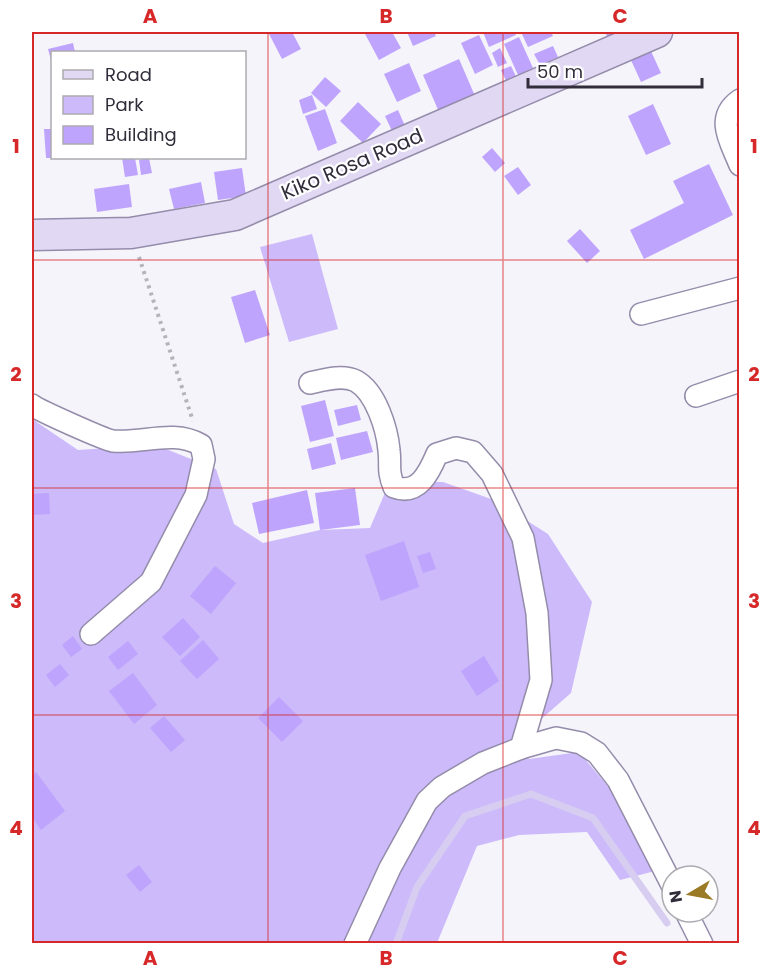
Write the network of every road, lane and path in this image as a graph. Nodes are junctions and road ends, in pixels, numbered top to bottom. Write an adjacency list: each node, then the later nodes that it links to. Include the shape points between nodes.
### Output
1 (657, 32): 4 (street, Kiko Rosa Road, via 235,215)
2 (733, 106): 3 (street, via 725,122)
3 (740, 165)
4 (131, 233): 5 (street, Kiko Rosa Road); 12 (path)
5 (32, 235)
6 (740, 288): 7 (street)
7 (641, 314)
8 (740, 381): 10 (street)
9 (310, 383): 14 (street, via 332,378 355,380 372,397 389,451 388,473 394,487 413,488 428,477 437,454 456,448 473,452 492,474 523,538 537,613 541,680)
10 (696, 396)
11 (32, 405): 12 (street, via 112,441 173,437 191,439)
12 (201, 445): 13 (street, via 204,459 196,495 151,582)
13 (91, 634)
14 (521, 748): 15 (street, via 556,738 581,743 597,753 618,780); 17 (street, via 460,775 427,801)
15 (661, 864)
16 (692, 924): 18 (street)
17 (355, 944)
18 (702, 944)

